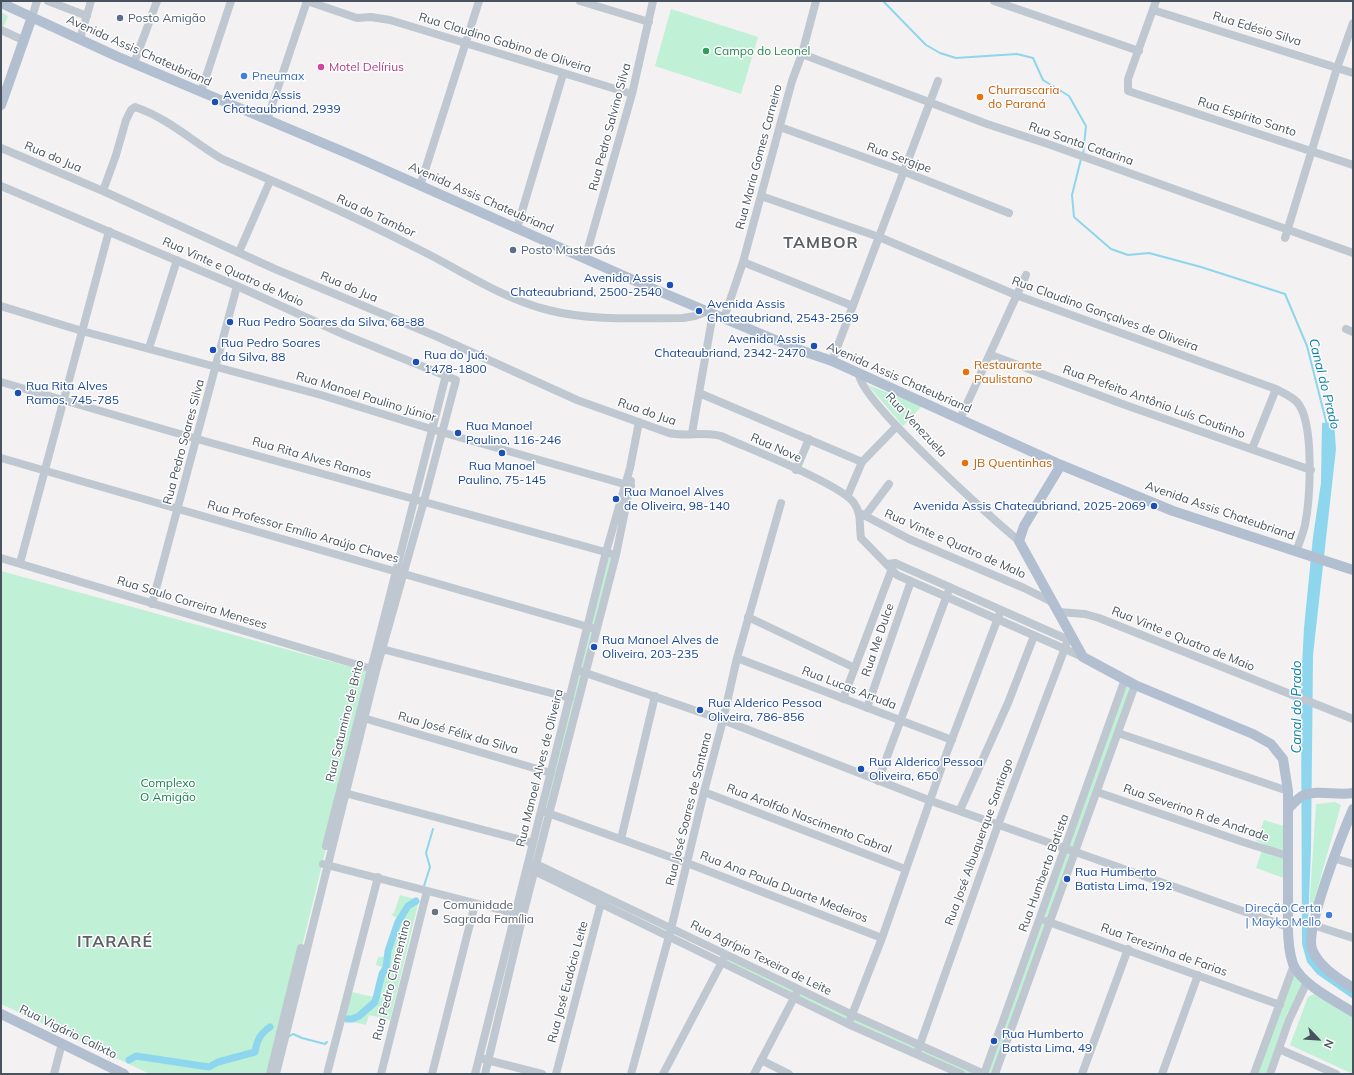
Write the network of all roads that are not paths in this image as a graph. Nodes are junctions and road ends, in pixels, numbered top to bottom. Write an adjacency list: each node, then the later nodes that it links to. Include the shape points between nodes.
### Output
1 (37, 1): 15 (street)
2 (48, 1): 14 (street)
3 (91, 1): 14 (street)
4 (157, 1): 24 (street)
5 (231, 1): 29 (street)
6 (479, 1): 21 (street)
7 (580, 1): 16 (street)
8 (653, 1): 16 (street, Rua Pedro Salvino Silva)
9 (816, 1): 23 (street, Rua Maria Gomes Carneiro)
10 (994, 1): 22 (street)
11 (1156, 1): 13 (street)
12 (1, 3): 15 (main road, Avenida Assis Chateubriand)
13 (1153, 10): 22 (street); 25 (street, Rua Edésio Silva)
14 (87, 16): 19 (street)
15 (32, 17): 19 (main road, Avenida Assis Chateubriand); 20 (main road)
16 (648, 22): 30 (street, Rua Pedro Salvino Silva)
17 (1353, 23): 25 (street)
18 (1, 30): 20 (street)
19 (80, 39): 24 (main road, Avenida Assis Chateubriand)
20 (23, 40): 32 (main road)
21 (465, 43): 27 (street, Rua Claudino Gabino de Oliveira); 33 (street, Rua Claudino Gabino de Oliveira, via 390,20 358,18 307,1); 41 (street)
22 (1139, 51): 36 (street, Rua Espírito Santo, via 1127,85 1127,90 1132,93)
23 (802, 54): 31 (street, Rua Santa Catarina); 34 (street, Rua Maria Gomes Carneiro)
24 (134, 63): 29 (main road, Avenida Assis Chateubriand)
25 (1337, 68): 26 (street, Rua Edésio Silva); 36 (street)
26 (1353, 73)
27 (563, 74): 30 (street, Rua Claudino Gabino de Oliveira); 45 (street)
28 (938, 81): 31 (street)
29 (201, 92): 33 (main road, Avenida Assis Chateubriand)
30 (632, 94): 51 (street, Rua Pedro Salvino Silva)
31 (929, 102): 38 (street); 47 (street, Rua Santa Catarina)
32 (1, 105)
33 (267, 120): 41 (main road, Avenida Assis Chateubriand)
34 (780, 127): 38 (street, Rua Sergipe); 43 (street, Rua Maria Gomes Carneiro)
35 (1, 148): 42 (street, Rua do Jua)
36 (1312, 151): 37 (street, Rua Espírito Santo); 47 (street)
37 (1353, 165)
38 (905, 172): 44 (street, Rua Sergipe); 48 (street)
39 (270, 181): 42 (street, Rua do Tambor, via 206,150 165,120 135,107 126,120); 49 (street); 59 (street, Rua do Tambor, via 397,238 511,297 548,310 578,315 683,318)
40 (1, 186): 46 (street, Rua Vinte e Quatro de Maio)
41 (420, 186): 45 (main road, Avenida Assis Chateubriand)
42 (103, 191): 49 (street, Rua do Jua)
43 (761, 196): 48 (street, Rua Claudino Gonçalves de Oliveira); 53 (street, Rua Maria Gomes Carneiro)
44 (1009, 213)
45 (517, 228): 51 (main road, Avenida Assis Chateubriand)
46 (109, 231): 52 (street, Rua Vinte e Quatro de Maio); 61 (street)
47 (1286, 234): 50 (street, Rua Santa Catarina)
48 (878, 237): 56 (street, Rua Claudino Gonçalves de Oliveira); 58 (street)
49 (239, 252): 74 (street, Rua do Jua, via 577,400)
50 (1353, 254)
51 (585, 259): 59 (main road, Avenida Assis Chateubriand)
52 (176, 260): 55 (street, Rua Vinte e Quatro de Maio); 62 (street)
53 (743, 262): 58 (street); 60 (street, Rua Maria Gomes Carneiro)
54 (1026, 274): 56 (street)
55 (237, 286): 65 (street, Rua Pedro Soares Silva); 67 (street, Rua Vinte e Quatro de Maio, via 345,335)
56 (1016, 295): 63 (street); 70 (street, Rua Claudino Gonçalves de Oliveira)
57 (1, 306): 61 (street, Rua Manoel Paulino Júnior)
58 (853, 306): 64 (street)
59 (710, 312): 60 (main road, Avenida Assis Chateubriand); 71 (street)
60 (724, 318): 64 (main road, Avenida Assis Chateubriand)
61 (82, 331): 62 (street, Rua Manoel Paulino Júnior); 72 (street)
62 (150, 348): 65 (street, Rua Manoel Paulino Júnior)
63 (991, 355): 73 (street); 81 (street, Rua Prefeito Antônio Luís Coutinho)
64 (832, 361): 66 (main road, Avenida Assis Chateubriand)
65 (216, 367): 76 (street, Rua Manoel Paulino Júnior, via 321,395); 79 (street, Rua Pedro Soares Silva)
66 (859, 374): 73 (main road, Avenida Assis Chateubriand); 75 (street, Rua Venezuela, via 863,386)
67 (446, 376): 68 (street, Rua Vinte e Quatro de Maio); 76 (street, Rua Satumino de Brito)
68 (456, 380): 77 (street, Rua Satumino de Brito)
69 (1, 382): 72 (street, Rua Rita Alves Ramos)
70 (1276, 389): 81 (street); 86 (street, Rua Claudino Gonçalves de Oliveira, via 1300,407 1309,446)
71 (699, 393): 78 (street); 80 (street)
72 (64, 400): 79 (street, Rua Rita Alves Ramos); 87 (street)
73 (960, 419): 84 (main road, Avenida Assis Chateubriand)
74 (639, 422): 78 (street, Rua do Jua, via 677,434); 89 (street, Rua Manoel Alves de Oliveira)
75 (897, 426): 83 (street); 96 (street, Rua Venezuela, via 960,489)
76 (432, 429): 77 (street, Rua Manoel Paulino Júnior); 91 (street, Rua Satumino de Brito)
77 (441, 432): 89 (street, Rua Manoel Paulino Júnior); 92 (street, Rua Satumino de Brito)
78 (692, 433): 85 (street, Rua Nove, via 721,436)
79 (197, 438): 91 (street, Rua Rita Alves Ramos); 94 (street, Rua Pedro Soares Silva)
80 (809, 439): 83 (street); 85 (street)
81 (1252, 449): 86 (street, Rua Prefeito Antônio Luís Coutinho)
82 (1, 458): 87 (street, Rua Professor Emílio Araújo Chaves)
83 (862, 462): 90 (street)
84 (1061, 465): 96 (main road, via 1024,526); 98 (main road, Avenida Assis Chateubriand, via 1173,511)
85 (796, 470): 90 (street, Rua Nove)
86 (1311, 470): 98 (street, Rua Claudino Gonçalves de Oliveira, via 1305,526)
87 (45, 471): 94 (street, Rua Professor Emílio Araújo Chaves); 101 (street)
88 (889, 484): 95 (street)
89 (628, 485): 97 (street, Rua Manoel Alves de Oliveira); 99 (street, Rua Manoel Alves de Oliveira)
90 (848, 495): 95 (street)
91 (414, 499): 92 (street, Rua Rita Alves Ramos); 104 (street, Rua Satumino de Brito)
92 (424, 501): 97 (street, Rua Rita Alves Ramos); 104 (street, Rua Satumino de Brito)
93 (781, 503): 111 (street, Rua José Soares de Santana)
94 (179, 509): 104 (street, Rua Professor Emílio Araújo Chaves); 108 (street, Rua Pedro Soares Silva)
95 (862, 515): 102 (street, via 861,538); 109 (street, Rua Vinte e Quatro de Malo, via 909,539 1024,588)
96 (1019, 541): 109 (main road, Rua Venezuela)
97 (606, 552): 99 (street, Rua Rita Alves Ramos); 113 (street, Rua Manoel Alves de Oliveira)
98 (1299, 553): 103 (main road, Avenida Assis Chateubriand)
99 (616, 555): 114 (street, Rua Manoel Alves de Oliveira)
100 (1, 558): 101 (street, Rua Saulo Correira Meneses)
101 (20, 563): 108 (street, Rua Saulo Correira Meneses)
102 (891, 566): 105 (street); 106 (street); 121 (street)
103 (1353, 570)
104 (400, 572): 113 (street, Rua Professor Emílio Araújo Chaves); 117 (street, Rua Satumino de Brito); 122 (street, Rua Satumino de Brito)
105 (911, 581): 107 (street); 130 (street, Rua Me Dulce)
106 (950, 587): 107 (street); 110 (street)
107 (946, 596): 112 (street); 134 (street)
108 (152, 604): 122 (street, Rua Saulo Correira Meneses)
109 (1057, 608): 116 (main road, Rua Venezuela); 132 (street, Rua Vinte e Quatro de Maio, via 1099,618)
110 (1001, 610): 112 (street); 116 (street)
111 (748, 617): 120 (street, Rua José Soares de Santana); 121 (street)
112 (997, 620): 115 (street); 136 (street)
113 (588, 626): 114 (street, Rua Professor Emílio Araújo Chaves); 123 (street, Rua Manoel Alves de Oliveira)
114 (598, 629): 124 (street, Rua Manoel Alves de Oliveira)
115 (1034, 636): 118 (street); 147 (street, via 1008,703)
116 (1071, 641): 118 (street, Rua José Albuquerque Santiago); 119 (main road)
117 (382, 648): 122 (street, Rua Satumino de Brito); 128 (street)
118 (1065, 649): 119 (street); 150 (street, Rua José Albuquerque Santiago)
119 (1083, 657): 125 (main road)
120 (737, 658): 129 (street, Rua Lucas Arruda); 133 (street, Rua José Soares de Santana)
121 (855, 668): 129 (street)
122 (373, 670): 131 (street, Rua Satumino de Brito)
123 (577, 670): 124 (street); 128 (street, Rua Manoel Alves de Oliveira)
124 (587, 673): 127 (street); 149 (street, Rua Manoel Alves de Oliveira)
125 (1125, 680): 126 (main road); 153 (street, Rua Humberto Batista)
126 (1135, 685): 135 (street, Rua Humberto Batista); 139 (main road, via 1253,734 1271,744 1283,759)
127 (655, 696): 133 (street); 151 (street)
128 (570, 698): 137 (street, Rua Manoel Alves de Oliveira)
129 (843, 699): 130 (street, Rua Lucas Arruda)
130 (867, 708): 134 (street, Rua Lucas Arruda)
131 (362, 717): 137 (street, Rua José Félix da Silva); 142 (street, Rua Satumino de Brito)
132 (1353, 719)
133 (723, 720): 138 (street); 140 (street, Rua José Soares de Santana)
134 (900, 721): 136 (street, Rua Lucas Arruda); 138 (street)
135 (1118, 733): 139 (street); 141 (street, Rua Humberto Batista)
136 (952, 740): 144 (street)
137 (551, 773): 148 (street, Rua Manoel Alves de Oliveira)
138 (878, 781): 144 (street)
139 (1288, 791): 145 (main road)
140 (704, 792): 157 (street, Rua José Soares de Santana); 161 (street, Rua Arolfdo Nascimento Cabral)
141 (1097, 792): 154 (street, Rua Humberto Batista); 155 (street, Rua Severino R de Andrade)
142 (342, 793): 152 (street); 158 (street, Rua Satumino de Brito)
143 (1353, 793): 145 (main road, via 1312,793 1300,797)
144 (931, 801): 147 (street); 161 (street)
145 (1291, 807): 155 (main road)
146 (1353, 809): 156 (main road)
147 (960, 810): 150 (street)
148 (542, 811): 149 (street, Rua Ana Paula Duarte Medeiros); 152 (street, Rua Manoel Alves de Oliveira)
149 (550, 814): 151 (street, Rua Ana Paula Duarte Medeiros); 160 (street, Rua Manoel Alves de Oliveira)
150 (998, 825): 153 (street); 189 (street, Rua José Albuquerque Santiago)
151 (621, 840): 157 (street, Rua Ana Paula Duarte Medeiros)
152 (533, 843): 160 (street, Rua Manoel Alves de Oliveira)
153 (1066, 848): 154 (street); 167 (street, Rua Humberto Batista)
154 (1075, 851): 168 (street, Rua Humberto Batista); 170 (street)
155 (1288, 856): 170 (main road)
156 (1334, 858): 159 (street); 169 (main road)
157 (687, 863): 171 (street, Rua José Soares de Santana); 173 (street, Rua Ana Paula Duarte Medeiros)
158 (325, 864): 162 (street); 197 (street, Rua Satumino de Brito); 198 (street, Rua Satumino de Brito)
159 (1353, 864)
160 (532, 866): 164 (street, Rua Agrípio Texeira de Leite); 166 (street, Rua Manoel Alves de Oliveira)
161 (905, 869): 173 (street)
162 (378, 877): 163 (street); 199 (street)
163 (427, 891): 165 (street); 200 (street, Rua Pedro Clementino)
164 (602, 900): 171 (street, Rua Agrípio Texeira de Leite); 172 (street, Rua Agrípio Texeira de Leite); 205 (street, Rua José Eudócio Leite)
165 (475, 904): 166 (street); 201 (street)
166 (519, 914): 192 (street, Rua Manoel Alves de Oliveira); 193 (street, Rua Manoel Alves de Oliveira)
167 (1040, 919): 168 (street, Rua Terezinha de Farias); 211 (street, Rua Humberto Batista)
168 (1050, 923): 175 (street, Rua Terezinha de Farias); 212 (street, Rua Humberto Batista)
169 (1313, 925): 174 (street); 180 (main road, via 1312,948 1318,960)
170 (1288, 927): 177 (main road)
171 (671, 929): 172 (street, Rua José Soares de Santana); 176 (street, Rua Agrípio Texeira de Leite)
172 (669, 937): 176 (street, Rua Agrípio Texeira de Leite); 206 (street, Rua José Soares de Santana)
173 (882, 938): 186 (street)
174 (1353, 938)
175 (1128, 949): 178 (street, Rua Terezinha de Farias); 213 (street)
176 (723, 958): 181 (street, Rua Agrípio Texeira de Leite); 182 (street, Rua Agrípio Texeira de Leite); 207 (street)
177 (1294, 965): 179 (main road); 183 (street)
178 (1198, 975): 183 (street, Rua Terezinha de Farias); 214 (street)
179 (1307, 982): 184 (main road); 190 (street)
180 (1353, 988)
181 (798, 989): 182 (street); 186 (street, Rua Agrípio Texeira de Leite)
182 (794, 998): 187 (street, Rua Agrípio Texeira de Leite); 194 (street)
183 (1280, 1005): 215 (street)
184 (1353, 1012)
185 (1, 1014): 188 (main road, Rua Vigário Calixto)
186 (852, 1016): 187 (street); 189 (street, Rua Agrípio Texeira de Leite)
187 (848, 1024): 191 (street, Rua Agrípio Texeira de Leite)
188 (62, 1043): 195 (street); 196 (main road, Rua Vigário Calixto)
189 (920, 1046): 191 (street, Rua José Albuquerque Santiago); 211 (street, Rua Agrípio Texeira de Leite)
190 (1279, 1049): 216 (street); 217 (street)
191 (917, 1054): 210 (street, Rua Agrípio Texeira de Leite)
192 (479, 1058): 193 (street); 202 (street, Rua Manoel Alves de Oliveira)
193 (488, 1060): 203 (street, Rua Manoel Alves de Oliveira); 204 (street)
194 (760, 1060): 208 (street); 209 (street)
195 (54, 1074)
196 (124, 1074)
197 (270, 1074)
198 (276, 1074)
199 (327, 1074)
200 (381, 1074)
201 (432, 1074)
202 (475, 1074)
203 (485, 1074)
204 (542, 1074)
205 (556, 1074)
206 (631, 1074)
207 (663, 1074)
208 (754, 1074)
209 (789, 1074)
210 (961, 1074)
211 (984, 1074)
212 (995, 1074)
213 (1082, 1074)
214 (1162, 1074)
215 (1254, 1074)
216 (1270, 1074)
217 (1336, 1074)

